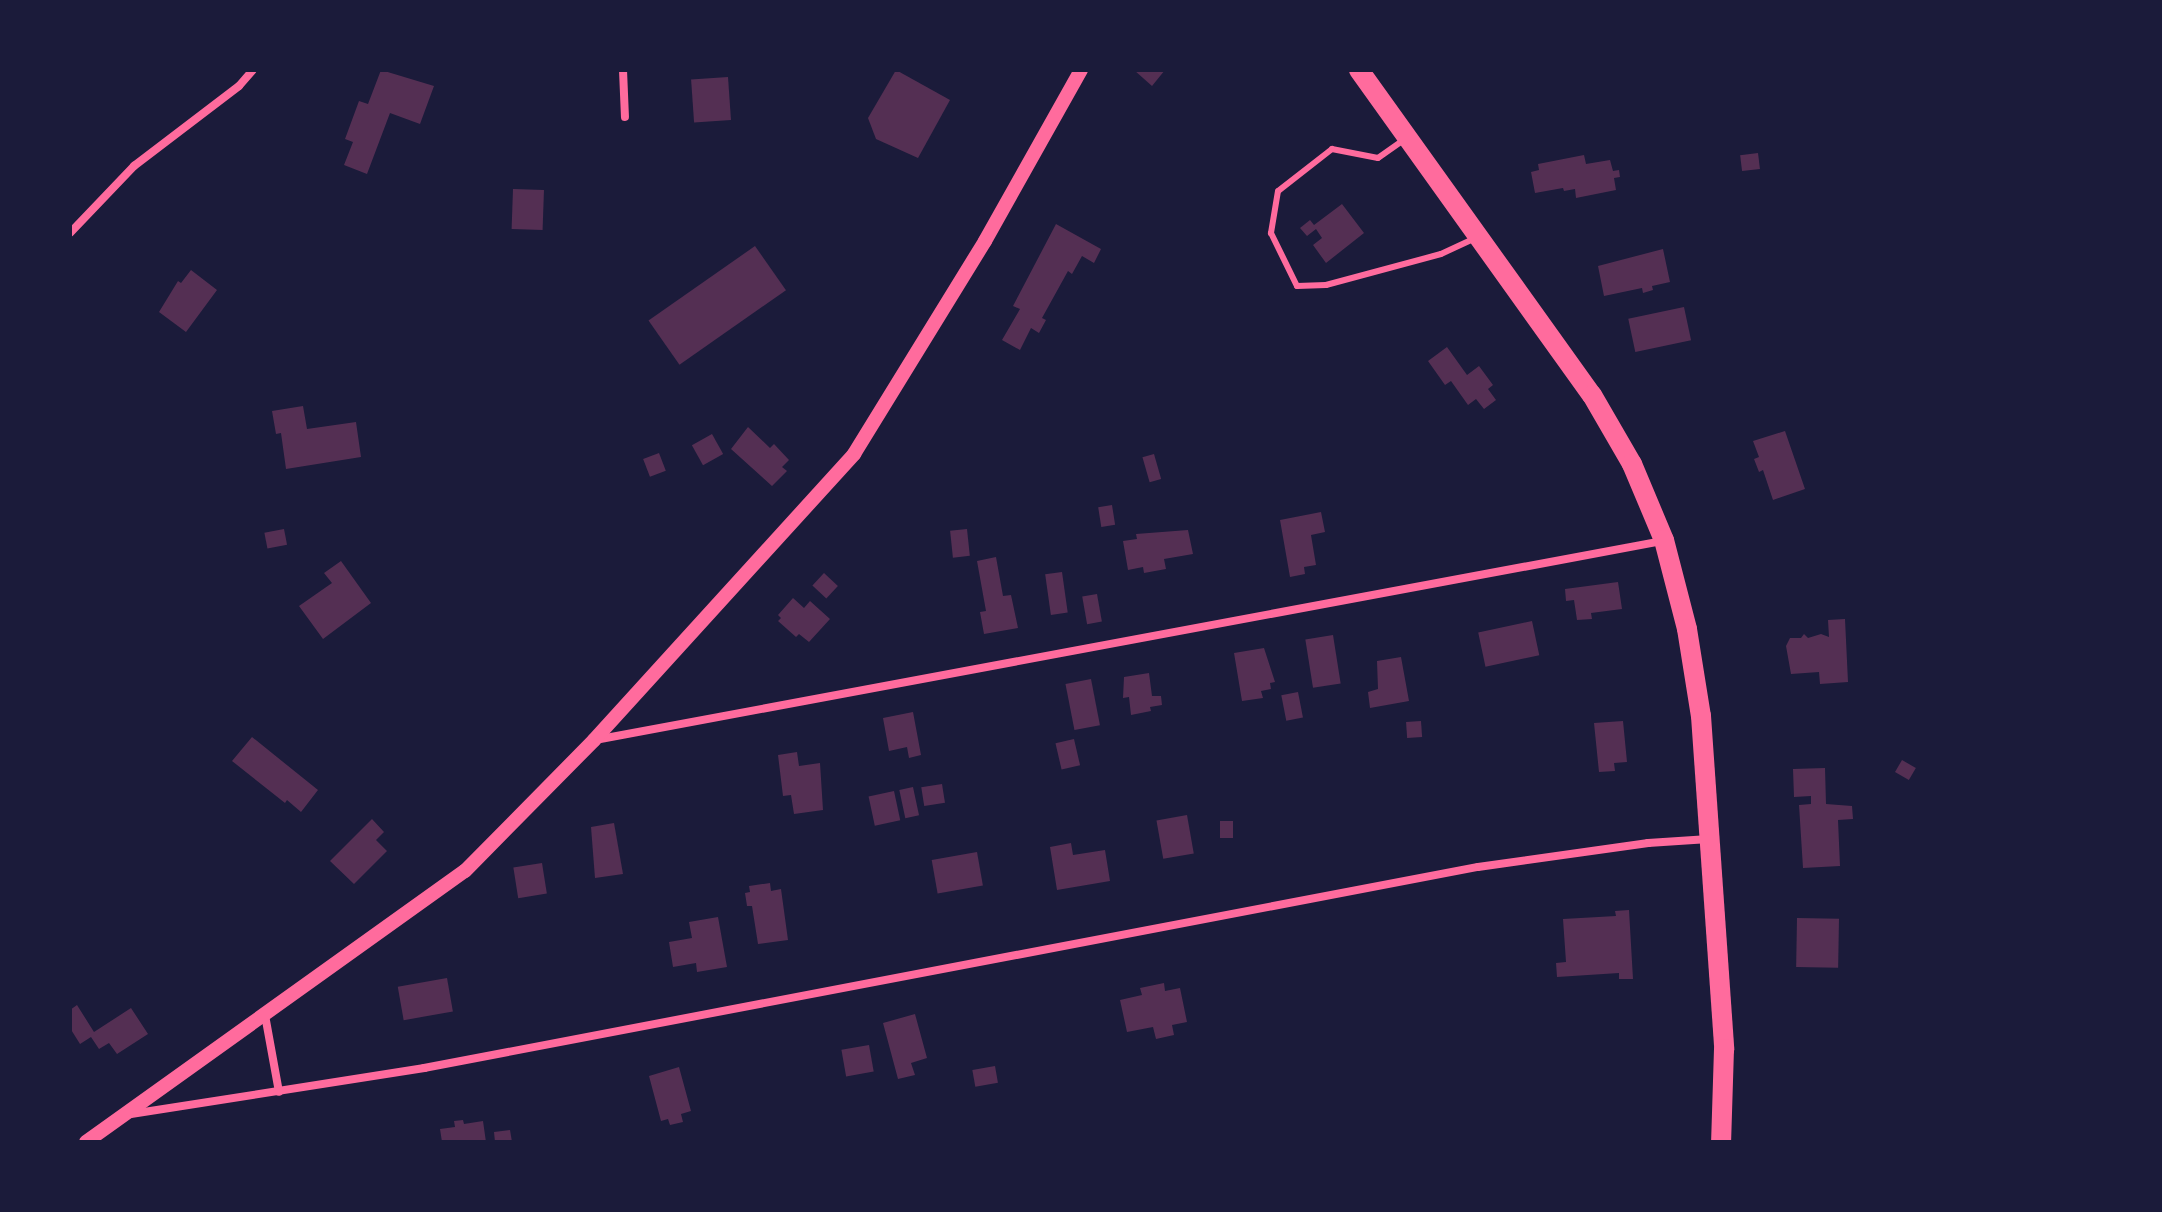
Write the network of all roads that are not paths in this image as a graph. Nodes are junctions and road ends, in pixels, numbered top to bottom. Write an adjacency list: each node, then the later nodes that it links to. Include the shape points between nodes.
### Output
1 (253, 70): 7 (street, via 134,166)
2 (623, 70): 5 (street)
3 (1081, 70): 10 (street, via 985,241 854,454)
4 (1359, 70): 6 (main road)
5 (625, 117)
6 (1408, 137): 8 (main road); 8 (lane, via 1378,158 1332,149 1278,191 1271,233 1297,286 1341,281 1441,254)
7 (70, 233)
8 (1480, 236): 9 (main road, via 1592,395 1632,464)
9 (1664, 540): 10 (street); 11 (main road, via 1687,629)
10 (594, 740): 12 (street, via 465,871)
11 (1710, 839): 13 (street, via 1478,867); 16 (main road, via 1724,1049)
12 (265, 1015): 13 (street); 14 (street)
13 (279, 1092): 14 (street)
14 (122, 1115): 15 (street)
15 (86, 1142)
16 (1721, 1142)

